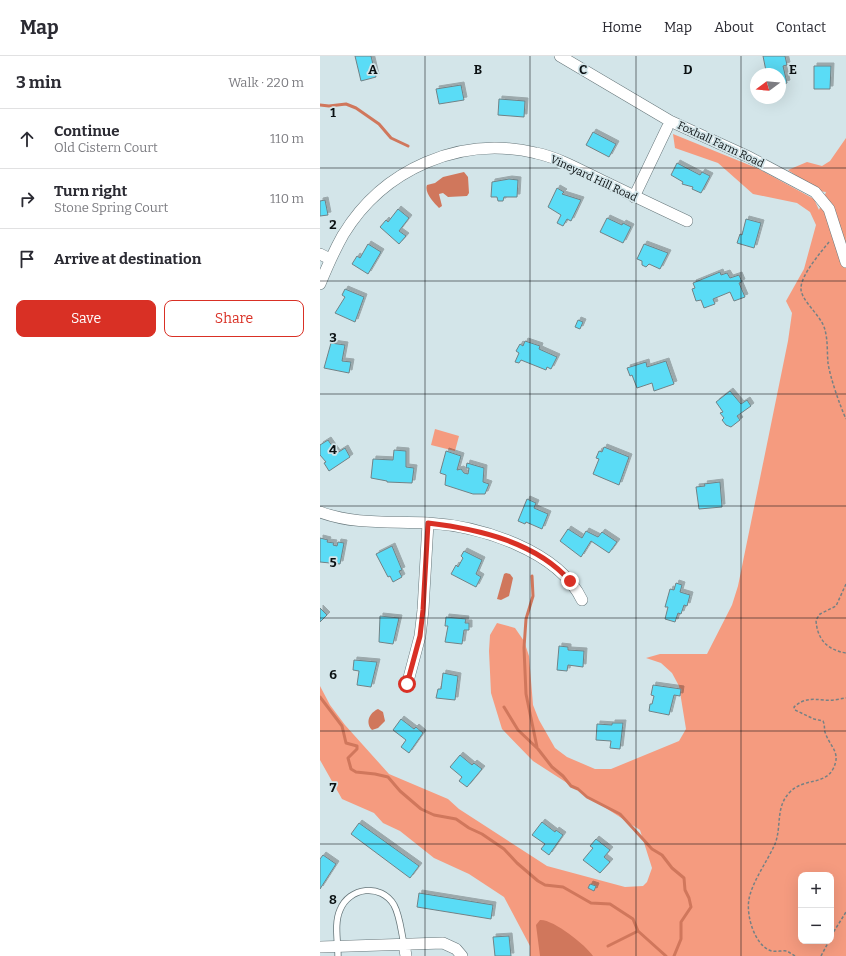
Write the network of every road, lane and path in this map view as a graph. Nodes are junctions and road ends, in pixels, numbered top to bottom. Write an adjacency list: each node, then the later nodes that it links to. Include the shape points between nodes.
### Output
1 (560, 56): 2 (street, Foxhall Farm Road)
2 (669, 124): 3 (street); 5 (street, Foxhall Farm Road, via 805,185 822,199 829,209)
3 (634, 197): 4 (street, Vineyard Hill Road); 7 (street, Vineyard Hill Road, via 560,160 535,152 482,149 439,156 419,165 380,191 355,219)
4 (687, 221)
5 (837, 234): 8 (street, Foxhall Farm Road); 10 (path, via 816,258 800,288 825,330 828,366)
6 (320, 254): 7 (street)
7 (330, 259): 9 (street, Vineyard Hill Road)
8 (846, 262)
9 (320, 284)
10 (846, 419)
11 (320, 512): 12 (street, via 349,520 377,523)
12 (428, 523): 14 (street, via 477,531 523,547 561,570); 16 (street, via 420,636)
13 (846, 584): 15 (path, via 836,606 820,614 816,620 820,640 830,648)
14 (582, 600)
15 (846, 653)
16 (407, 684)
17 (846, 698): 26 (path, via 812,698 794,706 799,713 823,721 826,735 835,749 834,767 830,774 818,781 805,782 790,792 781,804 779,831 775,843 749,899 750,920 758,938 769,950 787,951)
18 (846, 912): 19 (path)
19 (834, 931)
20 (404, 944): 23 (street); 23 (lane, via 398,915 391,900 375,890 366,890 349,896 339,911); 24 (street); 25 (street, via 444,943 456,948)
21 (827, 944): 27 (path)
22 (320, 946): 23 (street)
23 (338, 951)
24 (406, 956)
25 (462, 956)
26 (795, 956)
27 (821, 956)

